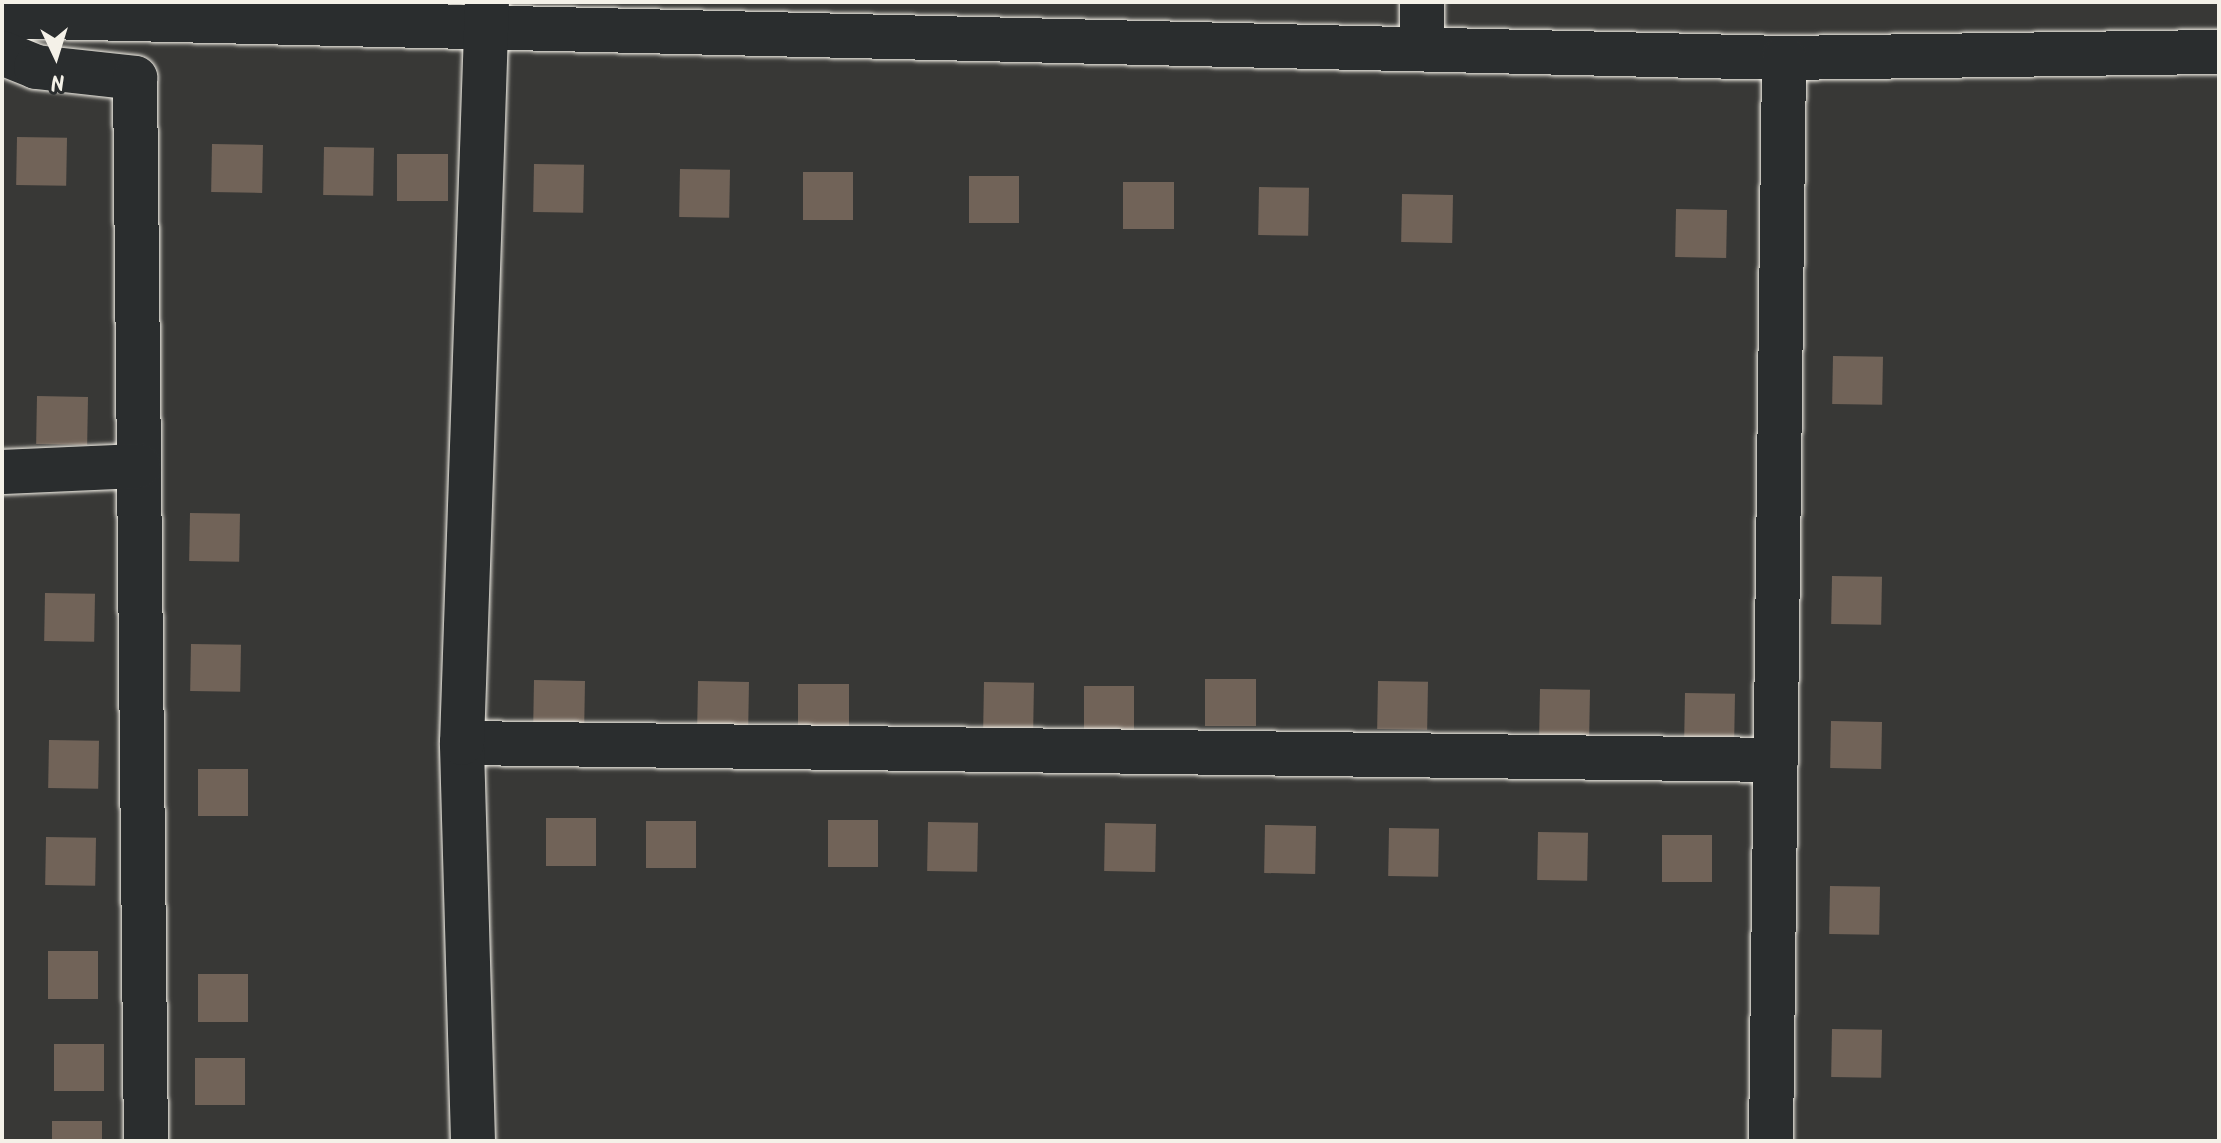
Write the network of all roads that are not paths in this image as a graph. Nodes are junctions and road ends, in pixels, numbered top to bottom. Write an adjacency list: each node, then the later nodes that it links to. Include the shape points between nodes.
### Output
1 (1422, 2): 4 (street)
2 (487, 14): 3 (street); 4 (street); 10 (street)
3 (2, 16)
4 (1422, 49): 7 (street)
5 (2219, 52): 7 (street)
6 (2, 53): 8 (street, via 36,67 135,78)
7 (1784, 58): 11 (street)
8 (139, 466): 9 (street); 12 (street)
9 (2, 472)
10 (462, 743): 11 (street); 13 (street)
11 (1776, 760): 14 (street)
12 (146, 1141)
13 (473, 1141)
14 (1771, 1141)

